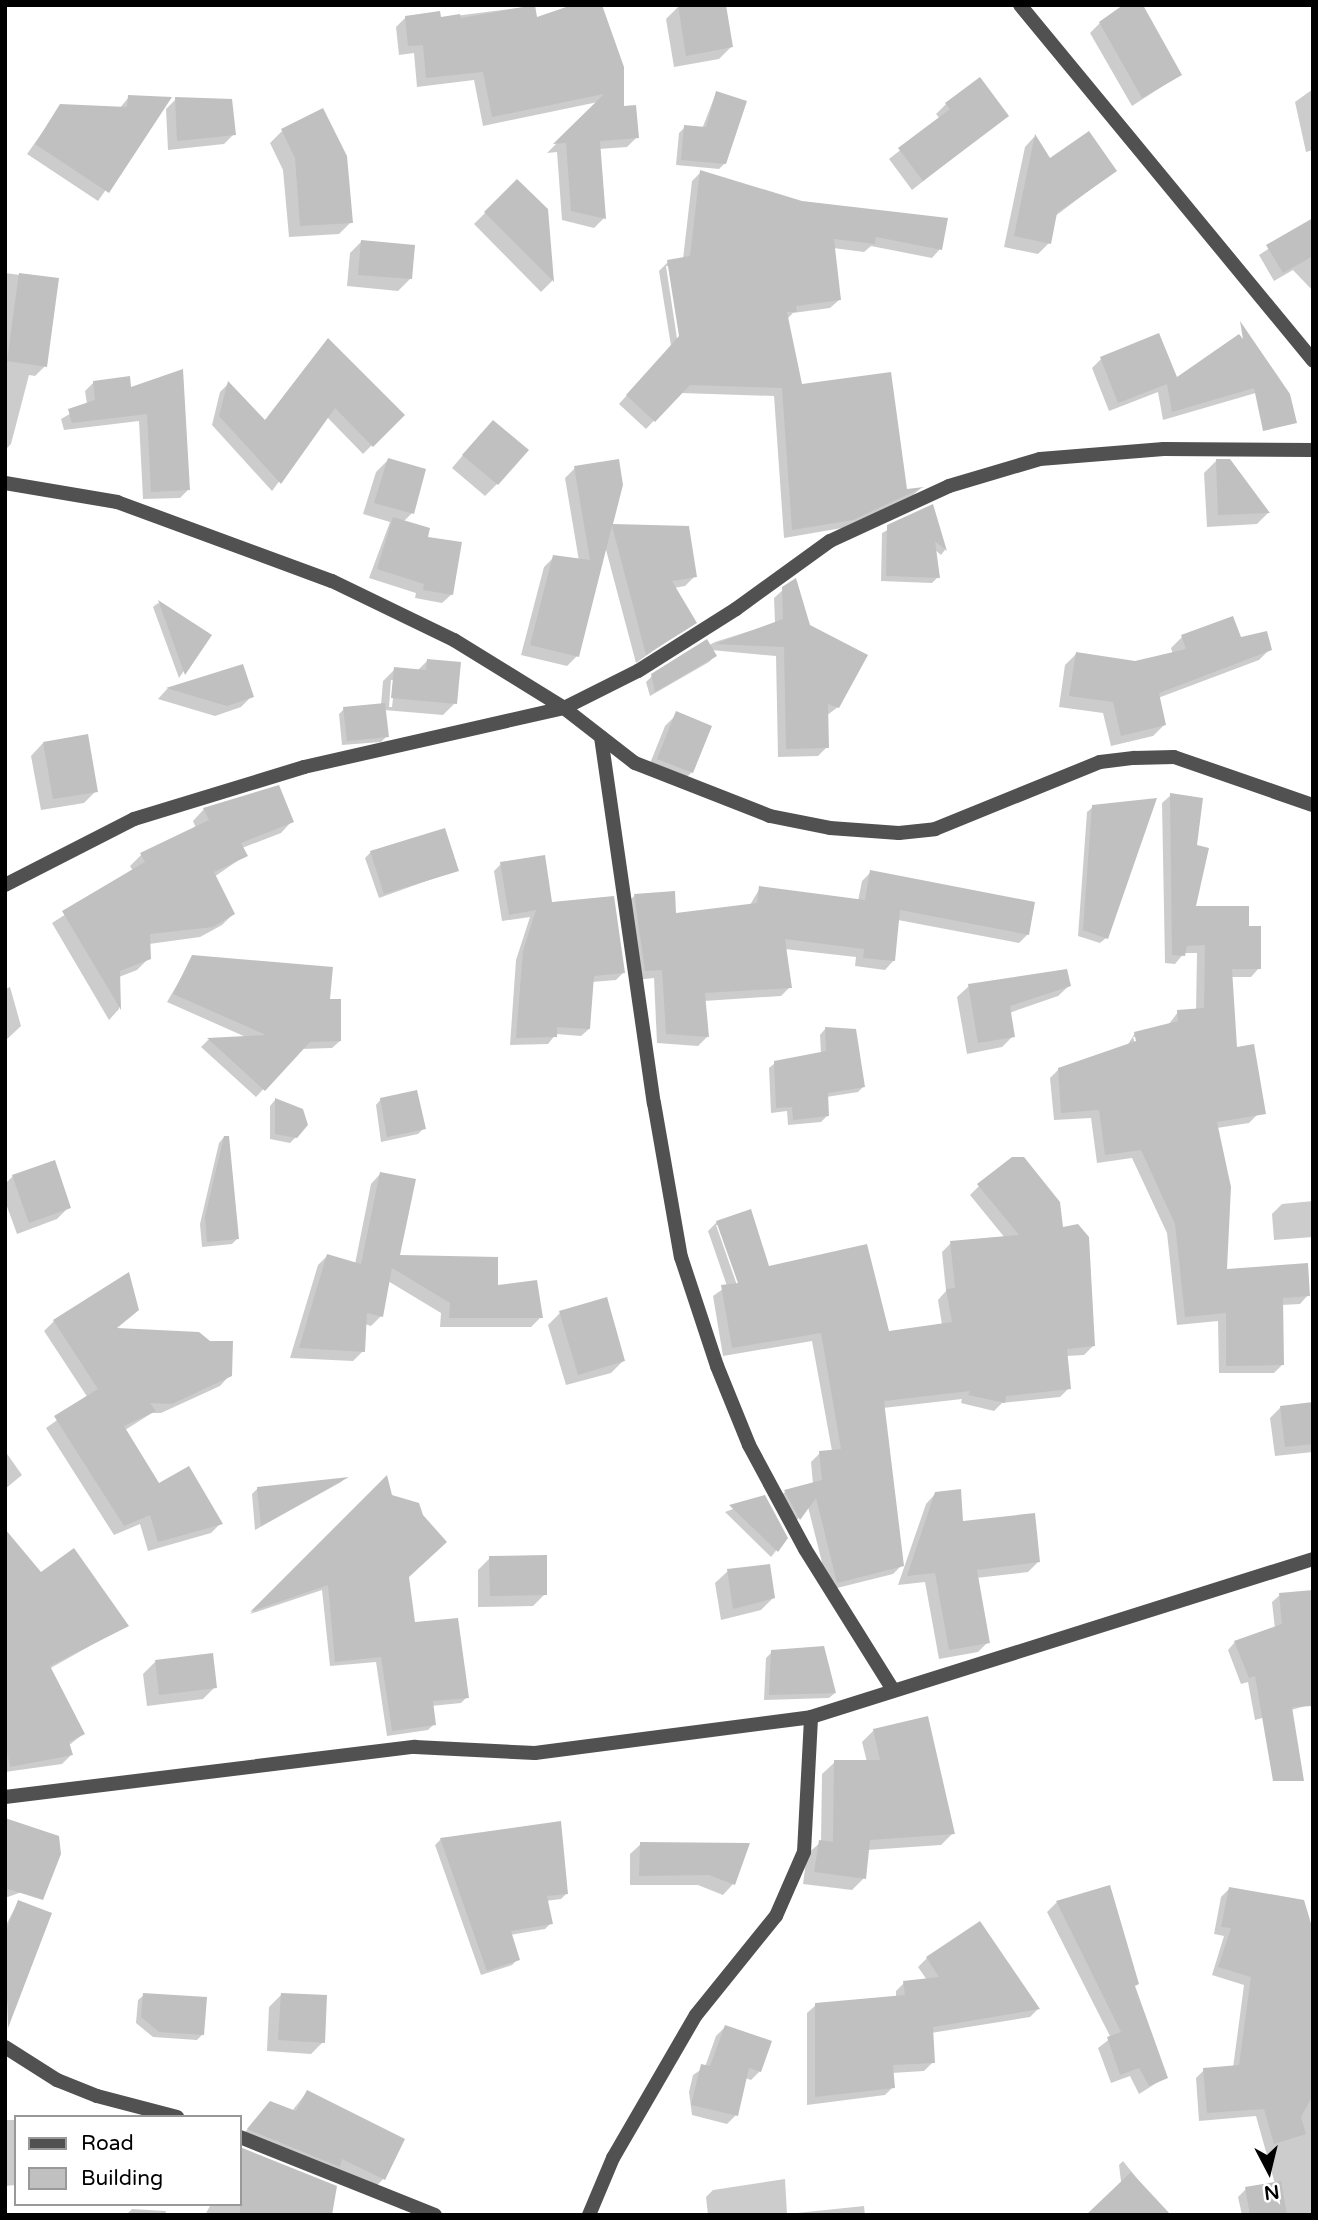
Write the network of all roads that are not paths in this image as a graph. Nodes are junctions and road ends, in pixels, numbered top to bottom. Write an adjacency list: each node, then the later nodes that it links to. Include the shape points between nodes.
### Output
1 (1020, 5): 2 (street)
2 (1313, 361)
3 (1313, 450): 5 (street, via 1164,449 1040,459 949,486 830,541 736,609 638,671)
4 (5, 483): 5 (street, via 117,502 332,581 454,640)
5 (564, 708): 6 (street); 8 (street, via 304,767 134,819)
6 (601, 737): 7 (street, via 647,768 770,816 830,828 935,829 1100,762 1134,758 1174,757); 10 (street, via 681,1257 749,1445 805,1549)
7 (1313, 805)
8 (5, 885)
9 (1313, 1559): 10 (street)
10 (893, 1690): 11 (street)
11 (811, 1717): 12 (street, via 536,1753 415,1747); 17 (street, via 804,1852 776,1916 696,2015 613,2158)
12 (5, 1797)
13 (5, 2047): 14 (street, via 57,2080)
14 (171, 2115)
15 (242, 2138): 16 (street)
16 (435, 2215)
17 (589, 2215)

